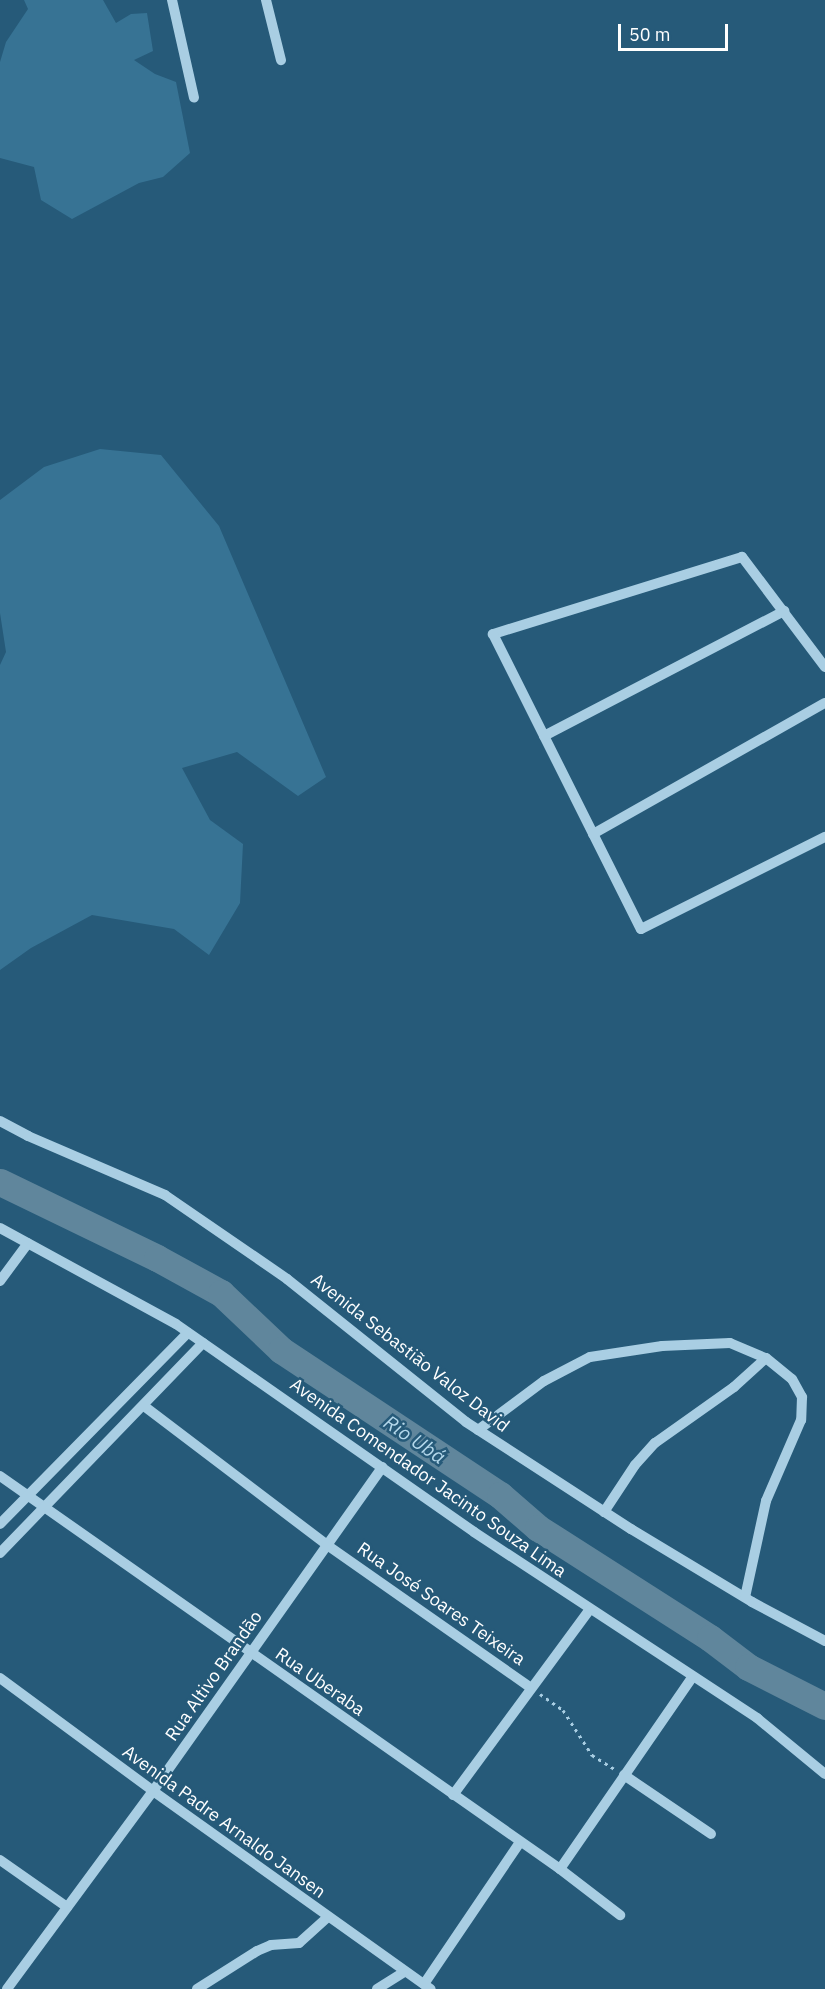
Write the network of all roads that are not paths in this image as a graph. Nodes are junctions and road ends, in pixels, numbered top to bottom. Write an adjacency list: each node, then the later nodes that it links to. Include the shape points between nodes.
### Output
1 (172, 0): 4 (street)
2 (266, 0): 3 (street)
3 (281, 60)
4 (194, 98)
5 (784, 611): 6 (street); 8 (street); 8 (street, via 742,557 493,634)
6 (825, 667)
7 (825, 703): 9 (street)
8 (544, 736): 9 (street)
9 (593, 834): 10 (street, via 641,929)
10 (825, 837)
11 (0, 1121): 19 (street, Avenida Sebastião Valoz David, via 165,1195 287,1280)
12 (0, 1228): 13 (street, Avenida Comendador Jacinto Souza Lima)
13 (27, 1243): 14 (street); 15 (street, Avenida Comendador Jacinto Souza Lima)
14 (0, 1281)
15 (188, 1333): 16 (street, Avenida Comendador Jacinto Souza Lima); 22 (street)
16 (203, 1343): 18 (street); 20 (street, Avenida Comendador Jacinto Souza Lima)
17 (766, 1358): 19 (street, via 730,1343 662,1346 590,1357 544,1382); 24 (street, via 734,1387 655,1443 635,1465); 28 (street, via 792,1379 802,1397 801,1420 766,1501)
18 (144, 1406): 23 (street); 26 (street, Rua José Soares Teixeira)
19 (478, 1430): 24 (street, Avenida Sebastião Valoz David)
20 (382, 1467): 26 (street, Rua Altivo Brandão); 29 (street, Avenida Comendador Jacinto Souza Lima)
21 (0, 1476): 22 (street, Rua Uberaba)
22 (27, 1497): 23 (street, Rua Uberaba); 25 (street)
23 (45, 1509): 27 (street); 31 (street, Rua Uberaba)
24 (604, 1512): 28 (street, Avenida Sebastião Valoz David)
25 (0, 1524)
26 (327, 1545): 31 (street, Rua Altivo Brandão); 34 (street, Rua José Soares Teixeira)
27 (0, 1553)
28 (745, 1597): 30 (street, Avenida Sebastião Valoz David)
29 (590, 1609): 32 (street, Avenida Comendador Jacinto Souza Lima); 34 (street)
30 (825, 1641)
31 (250, 1653): 37 (street, Rua Altivo Brandão); 38 (street, Rua Uberaba)
32 (693, 1676): 35 (street, Avenida Comendador Jacinto Souza Lima, via 757,1718); 36 (street)
33 (0, 1678): 37 (street, Avenida Padre Arnaldo Jansen)
34 (531, 1688): 38 (street)
35 (825, 1774)
36 (624, 1775): 39 (street); 42 (street)
37 (153, 1791): 43 (street, Rua Altivo Brandão); 45 (street, Avenida Padre Arnaldo Jansen)
38 (453, 1795): 40 (street, Rua Uberaba)
39 (711, 1834)
40 (520, 1842): 42 (street, Rua Uberaba); 47 (street)
41 (0, 1860): 43 (street)
42 (560, 1869): 44 (street, Rua Uberaba)
43 (67, 1907): 48 (street, Rua Altivo Brandão)
44 (620, 1916)
45 (328, 1917): 46 (street, Avenida Padre Arnaldo Jansen); 49 (street, via 298,1943 271,1945 257,1951)
46 (404, 1972): 47 (street, Avenida Padre Arnaldo Jansen); 50 (street)
47 (428, 1987)
48 (7, 1989)
49 (197, 1989)
50 (377, 1989)

